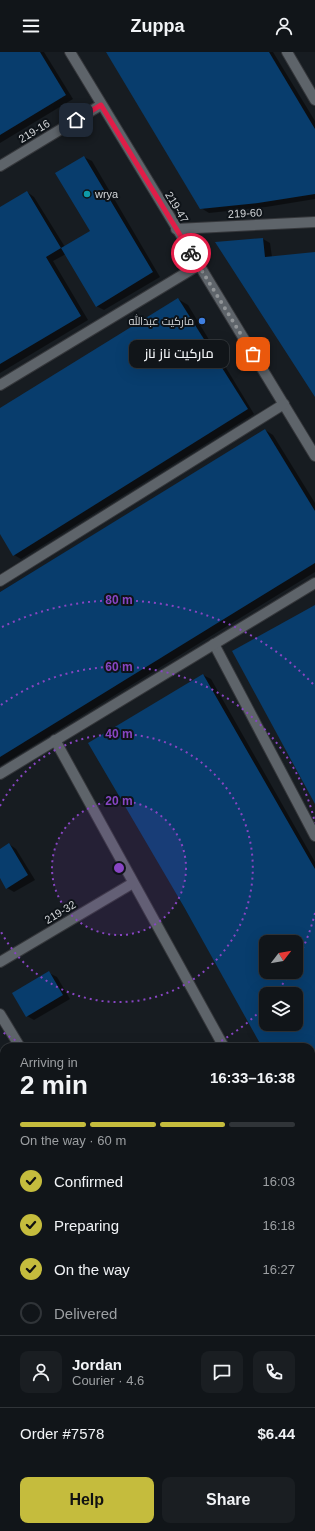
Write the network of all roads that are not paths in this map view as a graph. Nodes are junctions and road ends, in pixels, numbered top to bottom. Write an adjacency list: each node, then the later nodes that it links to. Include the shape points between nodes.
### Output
1 (70, 52): 4 (street, 219-47)
2 (287, 52): 3 (street)
3 (315, 100)
4 (101, 105): 5 (street, 219-16); 7 (street, 219-47)
5 (0, 166)
6 (315, 222): 7 (street, 219-60)
7 (176, 229): 8 (street, 219-47)
8 (199, 265): 9 (street); 10 (street, 219-47)
9 (0, 385)
10 (284, 404): 11 (street, 219-47); 12 (street)
11 (315, 456)
12 (0, 581)
13 (315, 583): 14 (street)
14 (214, 644): 15 (street); 17 (street)
15 (55, 740): 16 (street); 18 (street)
16 (0, 774)
17 (315, 836)
18 (133, 883): 19 (street, 219-32); 22 (street)
19 (0, 962)
20 (0, 1014): 21 (street)
21 (18, 1043)
22 (222, 1043)

